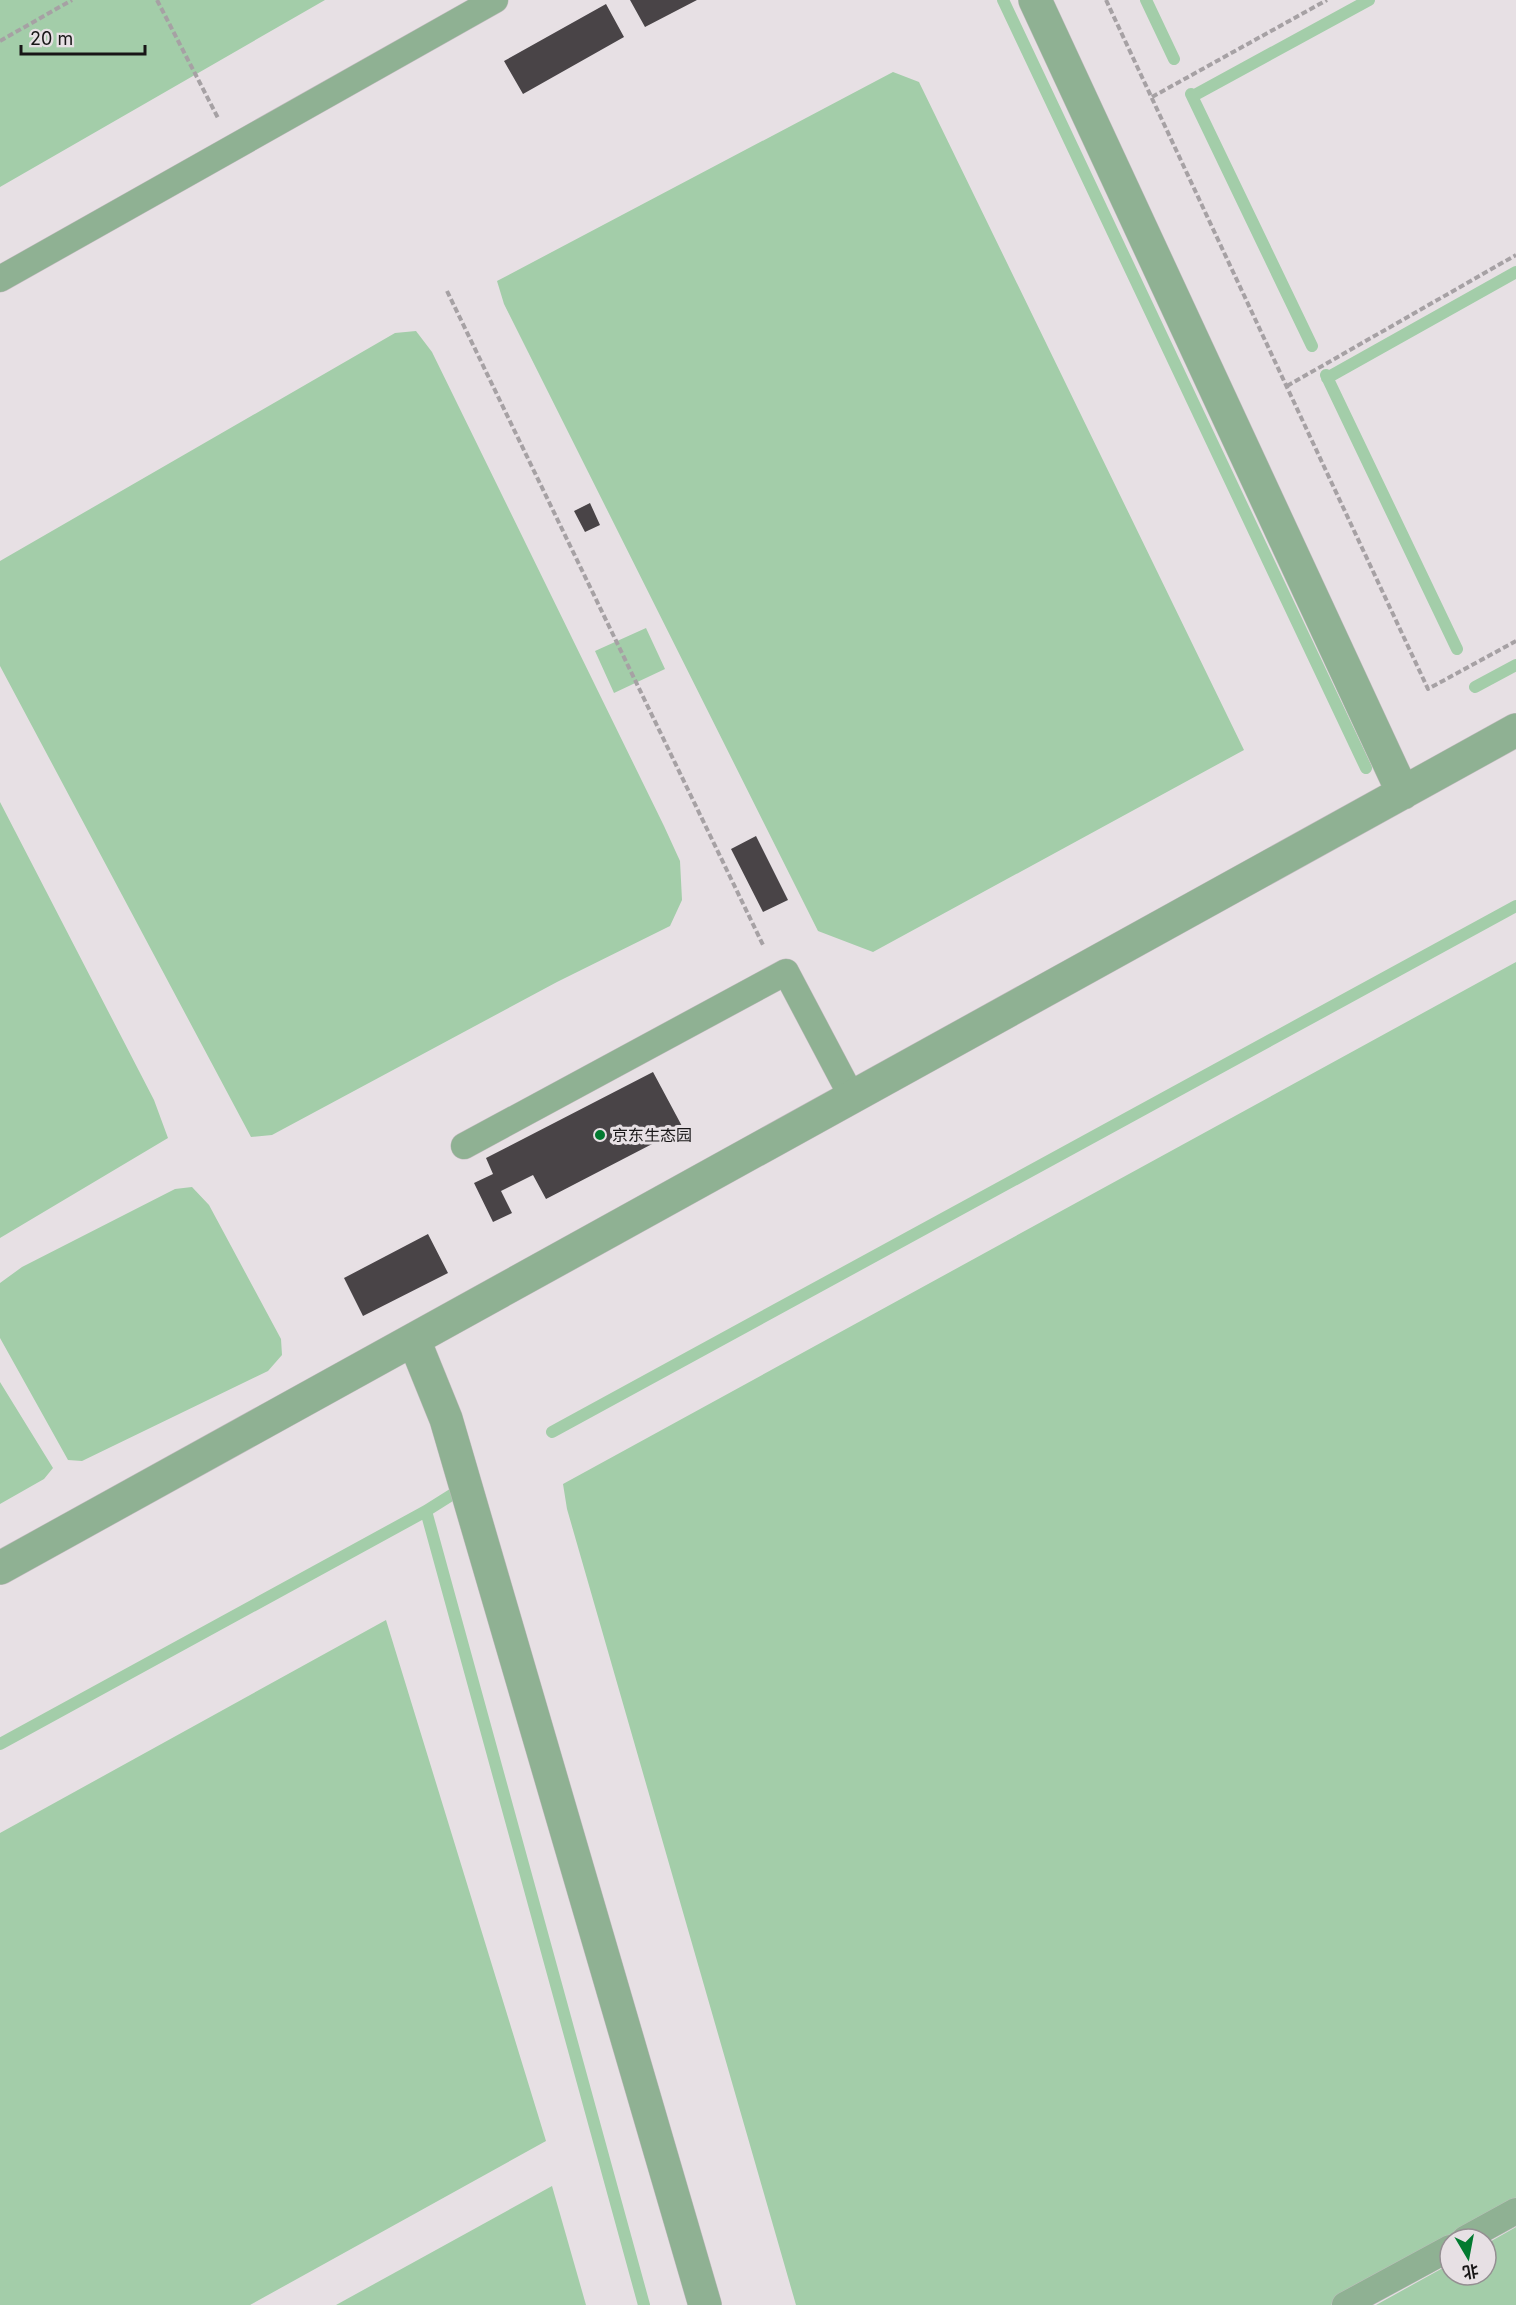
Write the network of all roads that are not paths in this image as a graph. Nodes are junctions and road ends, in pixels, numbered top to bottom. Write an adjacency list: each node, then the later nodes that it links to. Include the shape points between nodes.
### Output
1 (495, 0): 3 (lane)
2 (1035, 0): 5 (street)
3 (0, 279)
4 (1516, 730): 5 (street)
5 (1403, 793): 6 (street)
6 (852, 1097): 7 (lane, via 786,972); 8 (street)
7 (464, 1146)
8 (414, 1340): 9 (street); 13 (street, via 446,1419)
9 (0, 1568)
10 (1516, 2211): 11 (lane)
11 (1487, 2227)
12 (1438, 2254): 14 (lane)
13 (705, 2305)
14 (1346, 2305)

